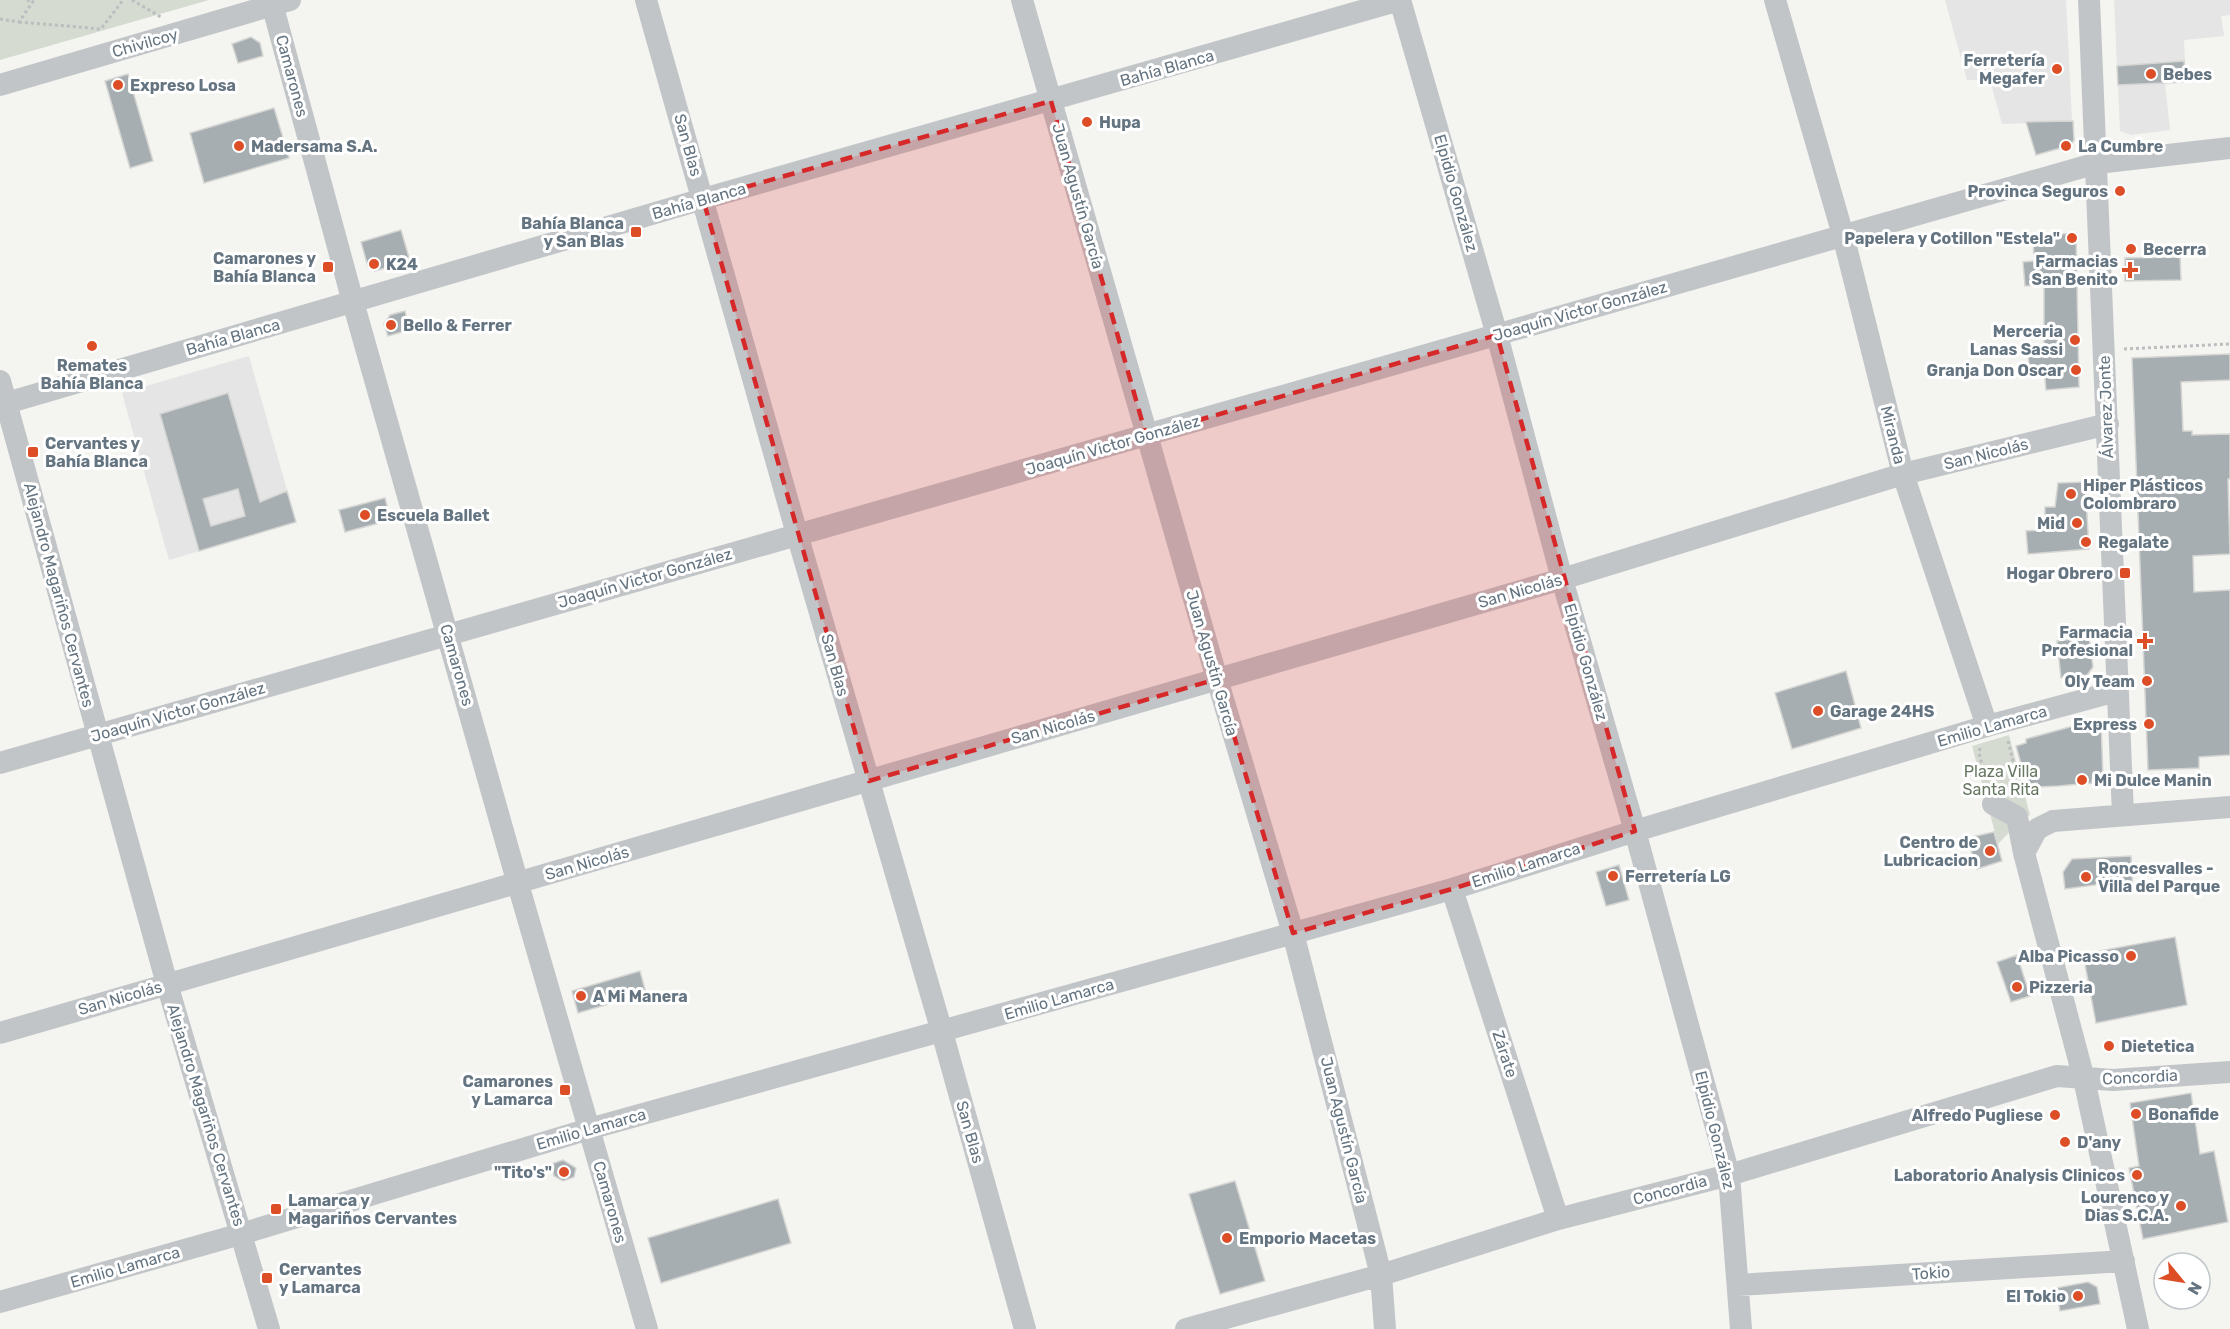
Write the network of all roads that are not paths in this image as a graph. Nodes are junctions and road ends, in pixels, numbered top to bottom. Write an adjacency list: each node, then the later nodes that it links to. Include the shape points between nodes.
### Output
1 (646, 0): 11 (street, San Blas)
2 (1022, 0): 8 (street, Juan Agustín García)
3 (1400, 0): 8 (street, Bahía Blanca); 14 (street, Elpidio González)
4 (1775, 0): 12 (street, Miranda)
5 (2089, 0): 10 (street, Álvarez Jonte)
6 (278, 2): 7 (street, Chivilcoy); 13 (street, Camarones)
7 (0, 85)
8 (1051, 101): 11 (street, Bahía Blanca); 18 (street, Juan Agustín García)
9 (2230, 148): 10 (street, Joaquín Victor González)
10 (2097, 163): 12 (street, Joaquín Victor González); 17 (street, Álvarez Jonte)
11 (703, 200): 13 (street, Bahía Blanca); 20 (street, San Blas)
12 (1843, 235): 14 (street, Joaquín Victor González); 19 (street, Miranda)
13 (353, 302): 16 (street, Bahía Blanca); 22 (street, Camarones)
14 (1497, 335): 18 (street, Joaquín Victor González); 21 (street, Elpidio González)
15 (0, 381): 16 (street, Alejandro Magariños Cervantes)
16 (3, 404): 26 (street, Alejandro Magariños Cervantes)
17 (2108, 424): 19 (street, San Nicolás); 24 (street, Álvarez Jonte)
18 (1146, 435): 20 (street, Joaquín Victor González); 23 (street, Juan Agustín García)
19 (1903, 474): 21 (street, San Nicolás); 25 (street, Miranda)
20 (797, 534): 22 (street, Joaquín Victor González); 28 (street, San Blas)
21 (1562, 579): 23 (street, San Nicolás); 32 (street, Elpidio González)
22 (448, 635): 26 (street, Joaquín Victor González); 34 (street, Camarones)
23 (1217, 679): 28 (street, San Nicolás); 36 (street, Juan Agustín García)
24 (2117, 691): 25 (street, Emilio Lamarca); 31 (street, Álvarez Jonte)
25 (1997, 724): 32 (street, Emilio Lamarca)
26 (98, 734): 27 (street, Joaquín Victor González); 37 (street, Alejandro Magariños Cervantes)
27 (0, 763)
28 (869, 781): 34 (street, San Nicolás); 38 (street, San Blas)
29 (1993, 804): 33 (street, via 2017,817)
30 (2230, 807): 31 (street)
31 (2123, 815): 33 (street, via 2048,823 2037,829)
32 (1635, 831): 35 (street, Emilio Lamarca); 43 (street, Elpidio González)
33 (2024, 853): 41 (street)
34 (518, 884): 37 (street, San Nicolás); 42 (street, Camarones)
35 (1452, 889): 36 (street, Emilio Lamarca); 44 (street, Zárate)
36 (1293, 933): 38 (street, Emilio Lamarca); 47 (street, Juan Agustín García)
37 (167, 984): 39 (street, San Nicolás); 45 (street, Alejandro Magariños Cervantes)
38 (942, 1032): 42 (street, Emilio Lamarca); 52 (street, San Blas)
39 (0, 1033)
40 (2230, 1072): 41 (street, Concordia)
41 (2084, 1079): 43 (street, Concordia, via 2057,1076); 46 (street)
42 (589, 1129): 45 (street, Emilio Lamarca); 51 (street, Camarones)
43 (1729, 1174): 44 (street, Concordia); 48 (street, Elpidio González)
44 (1558, 1219): 47 (street, Concordia)
45 (241, 1234): 49 (street, Emilio Lamarca); 50 (street, Alejandro Magariños Cervantes)
46 (2124, 1261): 48 (street, Tokio); 56 (street)
47 (1381, 1275): 53 (street, Concordia); 54 (street, Juan Agustín García)
48 (1738, 1285): 55 (street, Elpidio González)
49 (0, 1302)
50 (269, 1329)
51 (648, 1329)
52 (1025, 1329)
53 (1186, 1329)
54 (1385, 1329)
55 (1741, 1329)
56 (2138, 1329)

